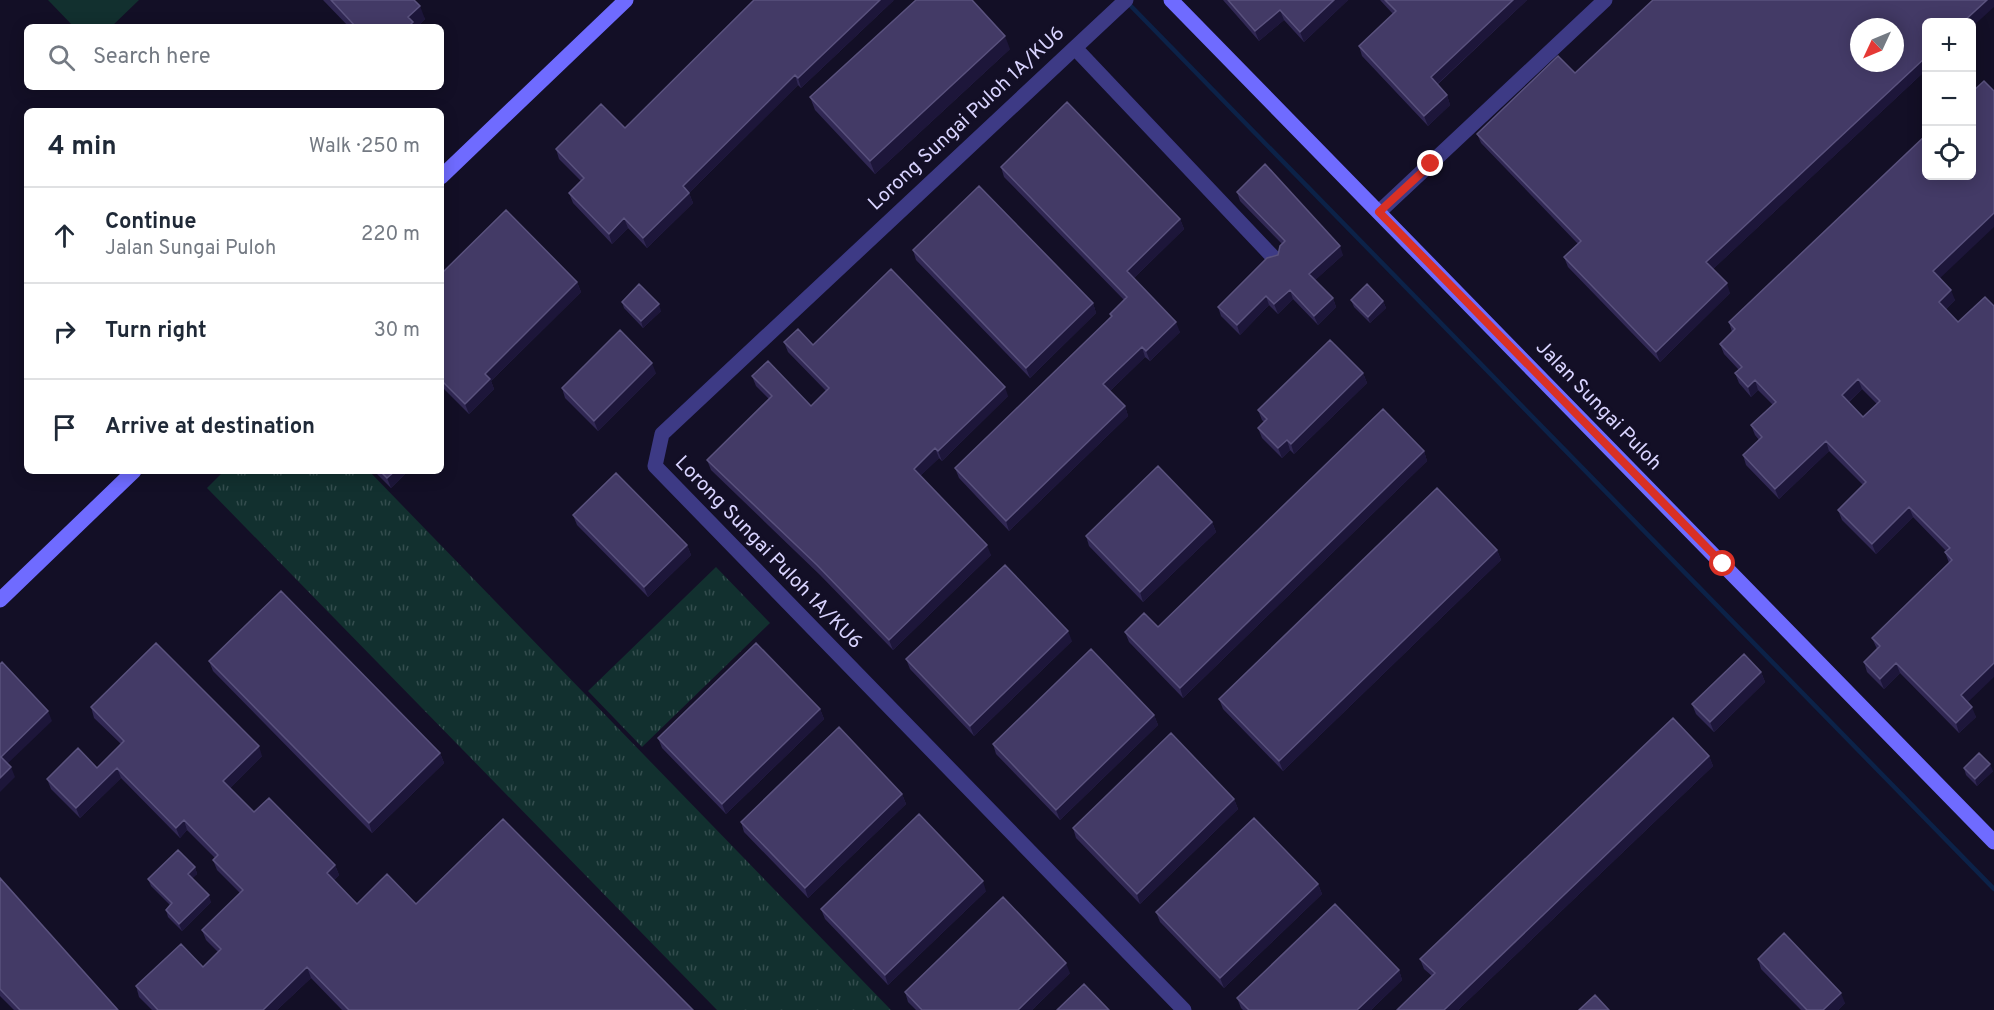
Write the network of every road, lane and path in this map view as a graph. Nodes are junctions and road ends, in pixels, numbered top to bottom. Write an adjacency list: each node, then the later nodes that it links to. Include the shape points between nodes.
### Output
1 (626, 0): 6 (street)
2 (1171, 0): 7 (street, Jalan Sungai Puloh)
3 (1605, 0): 7 (street)
4 (1121, 4): 5 (street, Lorong Sungai Puloh 1A/KU6)
5 (1075, 48): 8 (street); 12 (street, Lorong Sungai Puloh 1A/KU6, via 662,434 655,466)
6 (444, 174)
7 (1379, 212): 11 (street, Jalan Sungai Puloh)
8 (1274, 258)
9 (131, 474): 10 (street)
10 (0, 600)
11 (1994, 842)
12 (1184, 1010)

